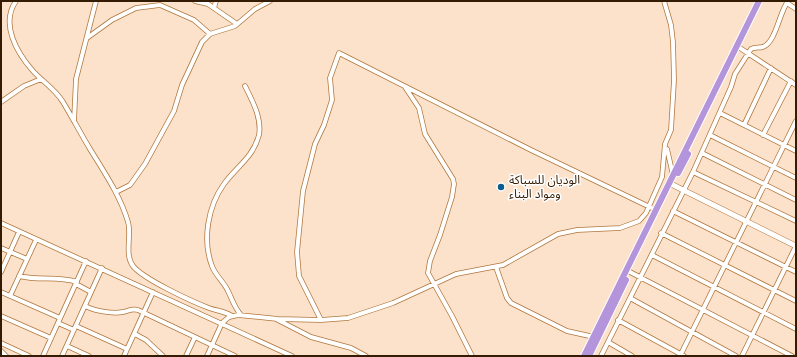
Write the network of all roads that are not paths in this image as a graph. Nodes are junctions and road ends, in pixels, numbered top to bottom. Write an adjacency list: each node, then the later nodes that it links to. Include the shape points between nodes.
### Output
1 (16, 1): 18 (street, via 9,14 12,34 21,55)
2 (96, 1): 14 (street)
3 (195, 1): 10 (street)
4 (216, 1): 10 (street)
5 (270, 1): 12 (street, via 255,9)
6 (664, 1): 30 (street, via 671,25 674,80 671,130)
7 (759, 1): 36 (highway)
8 (763, 1): 15 (highway)
9 (787, 2): 11 (street); 16 (street, via 771,40 764,47 753,48)
10 (214, 8): 12 (street)
11 (796, 9)
12 (237, 24): 13 (street)
13 (210, 34): 14 (street, via 194,20 160,5 136,8 112,20); 41 (street, via 199,47 182,85 174,111 145,164 130,185)
14 (87, 38): 25 (street, via 76,80)
15 (740, 48): 16 (street); 38 (highway)
16 (748, 53): 17 (street); 24 (street, via 735,74)
17 (771, 68): 19 (street); 27 (street)
18 (41, 79): 23 (street, via 24,86); 25 (street, via 57,94)
19 (791, 81): 20 (street); 29 (street)
20 (796, 85)
21 (245, 86): 83 (street, via 256,110 259,134 245,162 224,184 220,192 209,218 208,236 212,267 228,291 234,308)
22 (404, 86): 44 (street); 70 (street, via 418,108 425,134 454,184 440,235 428,265 428,274); 87 (street, via 339,53 330,78 332,100 315,144 302,191 297,252 300,276)
23 (1, 102)
24 (720, 113): 27 (street); 28 (street)
25 (74, 122): 41 (street)
26 (796, 122): 31 (street)
27 (744, 125): 29 (street)
28 (710, 135): 33 (street); 34 (street)
29 (764, 135): 31 (street)
30 (668, 139): 36 (street, via 668,156); 44 (street, via 664,147 662,177)
31 (784, 145): 32 (street); 34 (street)
32 (796, 151)
33 (702, 153): 35 (street); 39 (street)
34 (773, 166): 37 (street); 39 (street)
35 (693, 172): 40 (street); 43 (street)
36 (673, 175): 38 (highway)
37 (796, 178)
38 (671, 184): 40 (street); 45 (highway); 65 (highway)
39 (765, 184): 42 (street); 43 (street)
40 (684, 190): 46 (street); 47 (street)
41 (116, 192): 85 (street, via 128,222 128,254 133,266 181,296)
42 (796, 200)
43 (756, 201): 47 (street); 48 (street)
44 (648, 207): 45 (street); 61 (street, via 643,217 629,226 558,234)
45 (656, 210): 97 (highway)
46 (673, 211): 51 (street); 53 (street)
47 (746, 221): 53 (street); 54 (street)
48 (796, 221)
49 (1, 223): 50 (street)
50 (19, 232): 52 (street); 56 (street)
51 (661, 233): 57 (street); 60 (street)
52 (36, 240): 58 (street); 59 (street)
53 (737, 242): 60 (street); 62 (street)
54 (796, 246): 62 (street)
55 (1, 248): 56 (street)
56 (10, 252): 58 (street); 64 (street)
57 (652, 255): 68 (street); 71 (street)
58 (27, 259): 67 (street)
59 (86, 262): 63 (street); 69 (street)
60 (725, 266): 71 (street); 72 (street)
61 (496, 267): 70 (street, via 456,274); 97 (street, via 511,303 567,331)
62 (786, 267): 66 (street); 72 (street)
63 (102, 268): 74 (street); 75 (street)
64 (1, 272)
65 (630, 272): 68 (street); 120 (highway)
66 (796, 272)
67 (19, 276): 69 (street, via 64,278); 76 (street)
68 (641, 277): 77 (street); 80 (street)
69 (77, 283): 74 (street); 89 (street)
70 (434, 284): 87 (street, via 393,303 353,317); 118 (street)
71 (714, 288): 80 (street); 82 (street)
72 (774, 290): 78 (street); 82 (street)
73 (1, 292): 76 (street)
74 (92, 292): 79 (street)
75 (153, 292): 81 (street); 90 (street)
76 (10, 296): 89 (street)
77 (630, 298): 88 (street); 93 (street)
78 (796, 301)
79 (85, 306): 81 (street, via 116,312 136,309); 91 (street)
80 (703, 310): 93 (street); 95 (street)
81 (144, 312): 94 (street); 96 (street)
82 (763, 313): 92 (street); 95 (street)
83 (242, 315): 85 (street); 86 (street)
84 (1, 316): 98 (street)
85 (232, 316): 90 (street)
86 (276, 319): 87 (street); 117 (street, via 311,337 351,348)
87 (321, 320)
88 (618, 320): 99 (street); 105 (street)
89 (59, 321): 91 (street); 98 (street)
90 (222, 323): 101 (street); 116 (street)
91 (75, 328): 102 (street); 103 (street)
92 (796, 329)
93 (692, 332): 105 (street); 123 (street)
94 (135, 334): 103 (street); 112 (street, via 146,340)
95 (753, 336): 124 (street); 125 (street)
96 (195, 337): 101 (street); 113 (street)
97 (594, 337): 119 (highway)
98 (51, 338): 108 (street)
99 (608, 342): 121 (street); 122 (street)
100 (1, 343): 107 (street)
101 (212, 345): 114 (street); 115 (street)
102 (67, 346): 109 (street); 110 (street)
103 (127, 349): 111 (street)
104 (1, 351): 106 (street)
105 (682, 355)
106 (6, 356)
107 (29, 356)
108 (43, 356)
109 (62, 356)
110 (89, 356)
111 (124, 356)
112 (163, 356)
113 (186, 356)
114 (207, 356)
115 (235, 356)
116 (292, 356)
117 (366, 356)
118 (472, 356)
119 (584, 356)
120 (589, 356)
121 (601, 356)
122 (632, 356)
123 (736, 356)
124 (742, 356)
125 (792, 356)

